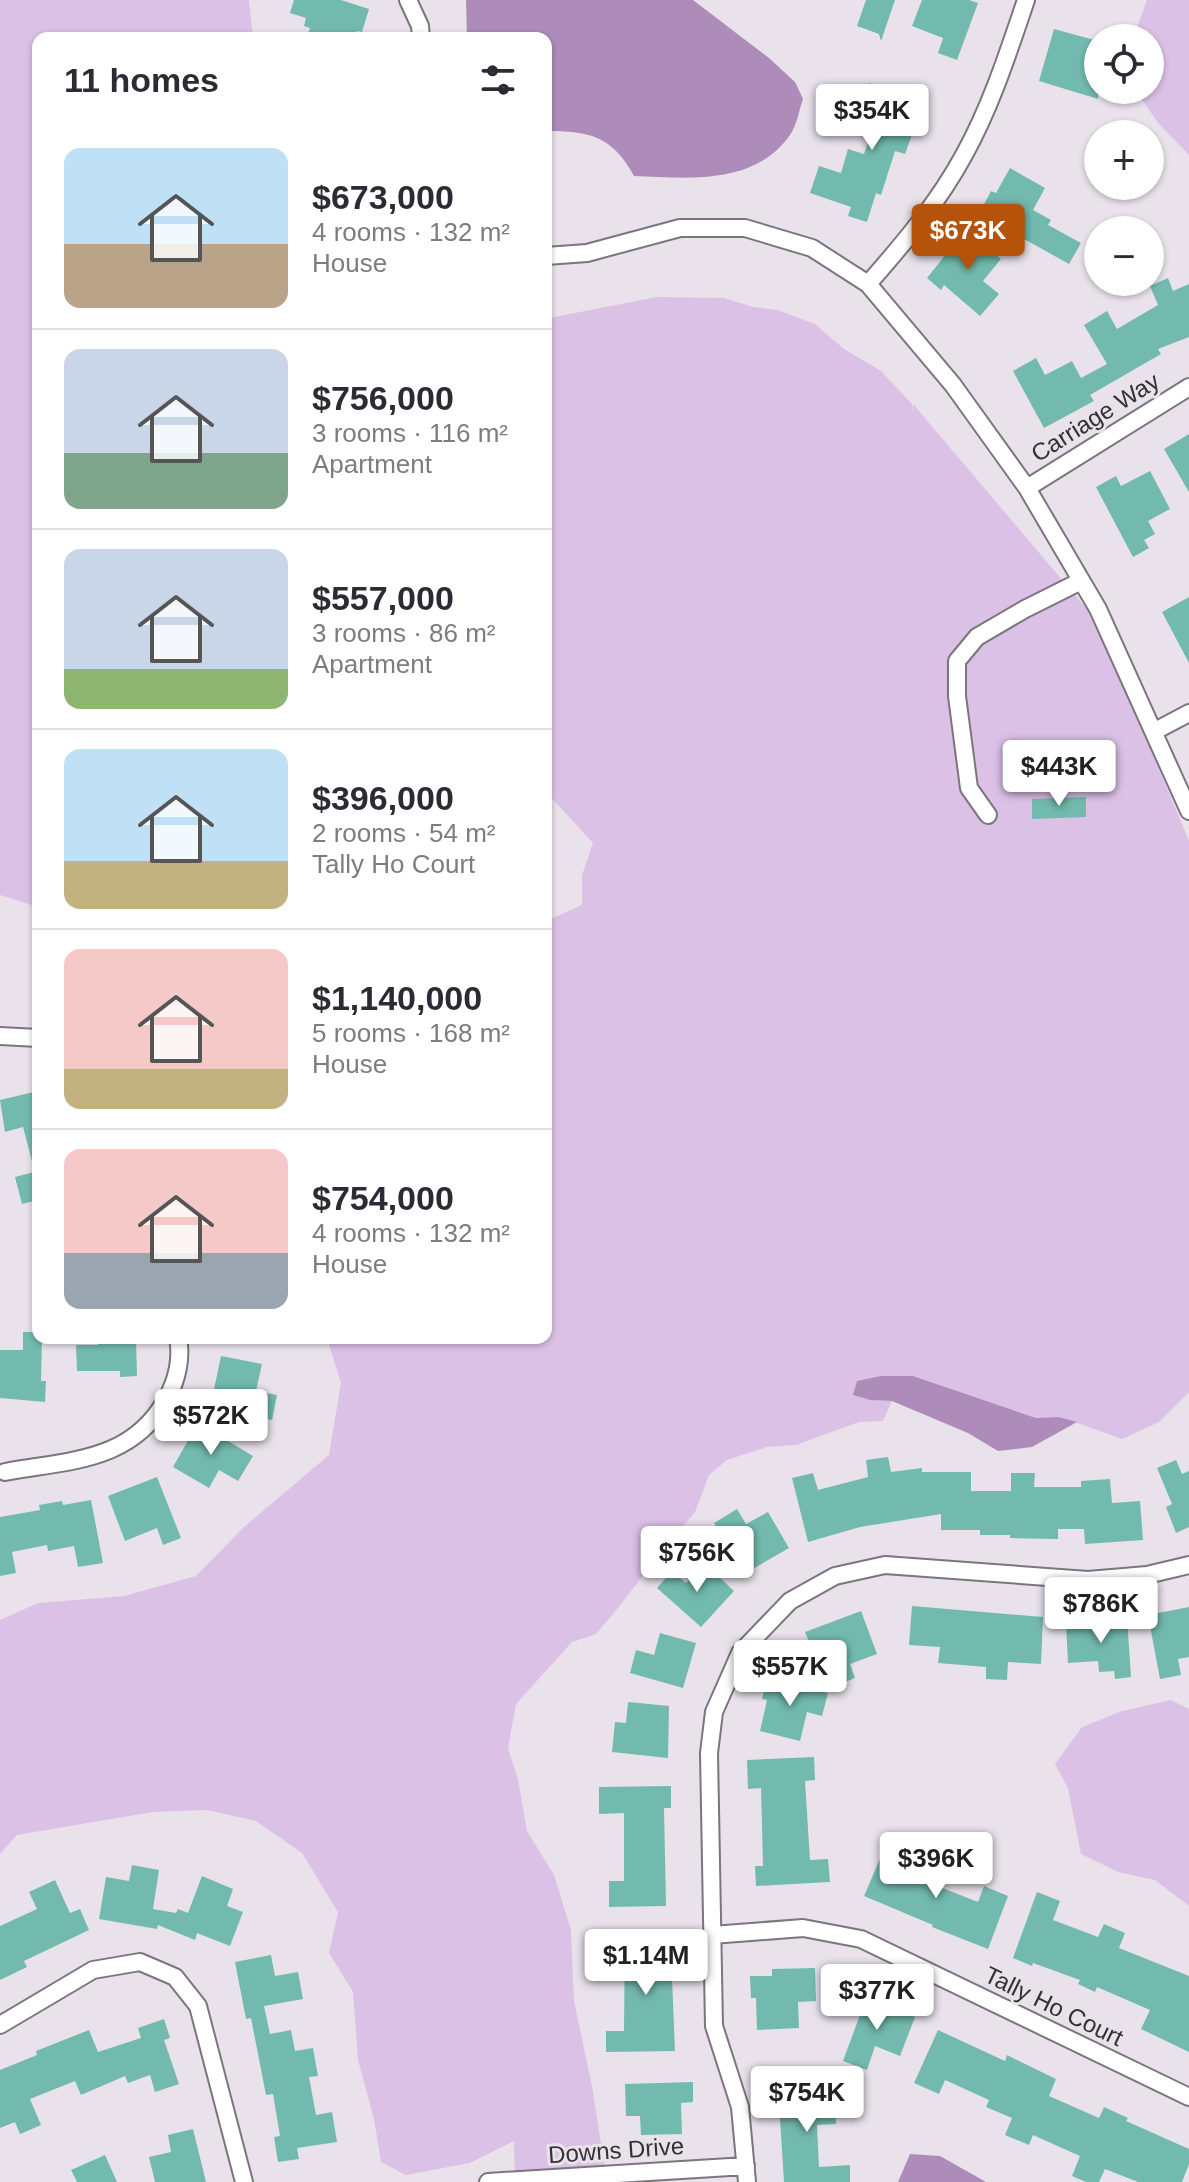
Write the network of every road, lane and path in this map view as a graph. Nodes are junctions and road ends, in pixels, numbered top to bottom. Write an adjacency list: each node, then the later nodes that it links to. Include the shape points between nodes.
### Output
1 (408, 0): 3 (street)
2 (1026, 0): 5 (street, via 994,93 963,157 918,226)
3 (420, 32)
4 (552, 256): 5 (street, via 587,253 680,228 745,228 812,248)
5 (868, 284): 7 (street, via 953,385)
6 (1189, 387): 7 (street, Carriage Way)
7 (1027, 488): 8 (street)
8 (1081, 581): 10 (street); 12 (street, via 977,637 957,661 969,788)
9 (1189, 713): 10 (street)
10 (1155, 731): 11 (street)
11 (1189, 811)
12 (988, 815)
13 (0, 1036): 14 (street)
14 (32, 1038)
15 (179, 1344): 16 (street, via 173,1387 157,1417 134,1439 106,1454)
16 (5, 1472)
17 (1189, 1565): 18 (street, via 1088,1580 885,1565 835,1576 790,1601 740,1653 714,1712 709,1753)
18 (712, 1935): 20 (street, Tally Ho Court, via 803,1928 861,1939); 21 (street, via 714,2026 740,2107)
19 (0, 2025): 22 (street, via 93,1970 140,1962 175,1977 198,2006)
20 (1189, 2097)
21 (747, 2174): 23 (street, Downs Drive)
22 (244, 2182)
23 (488, 2182)

